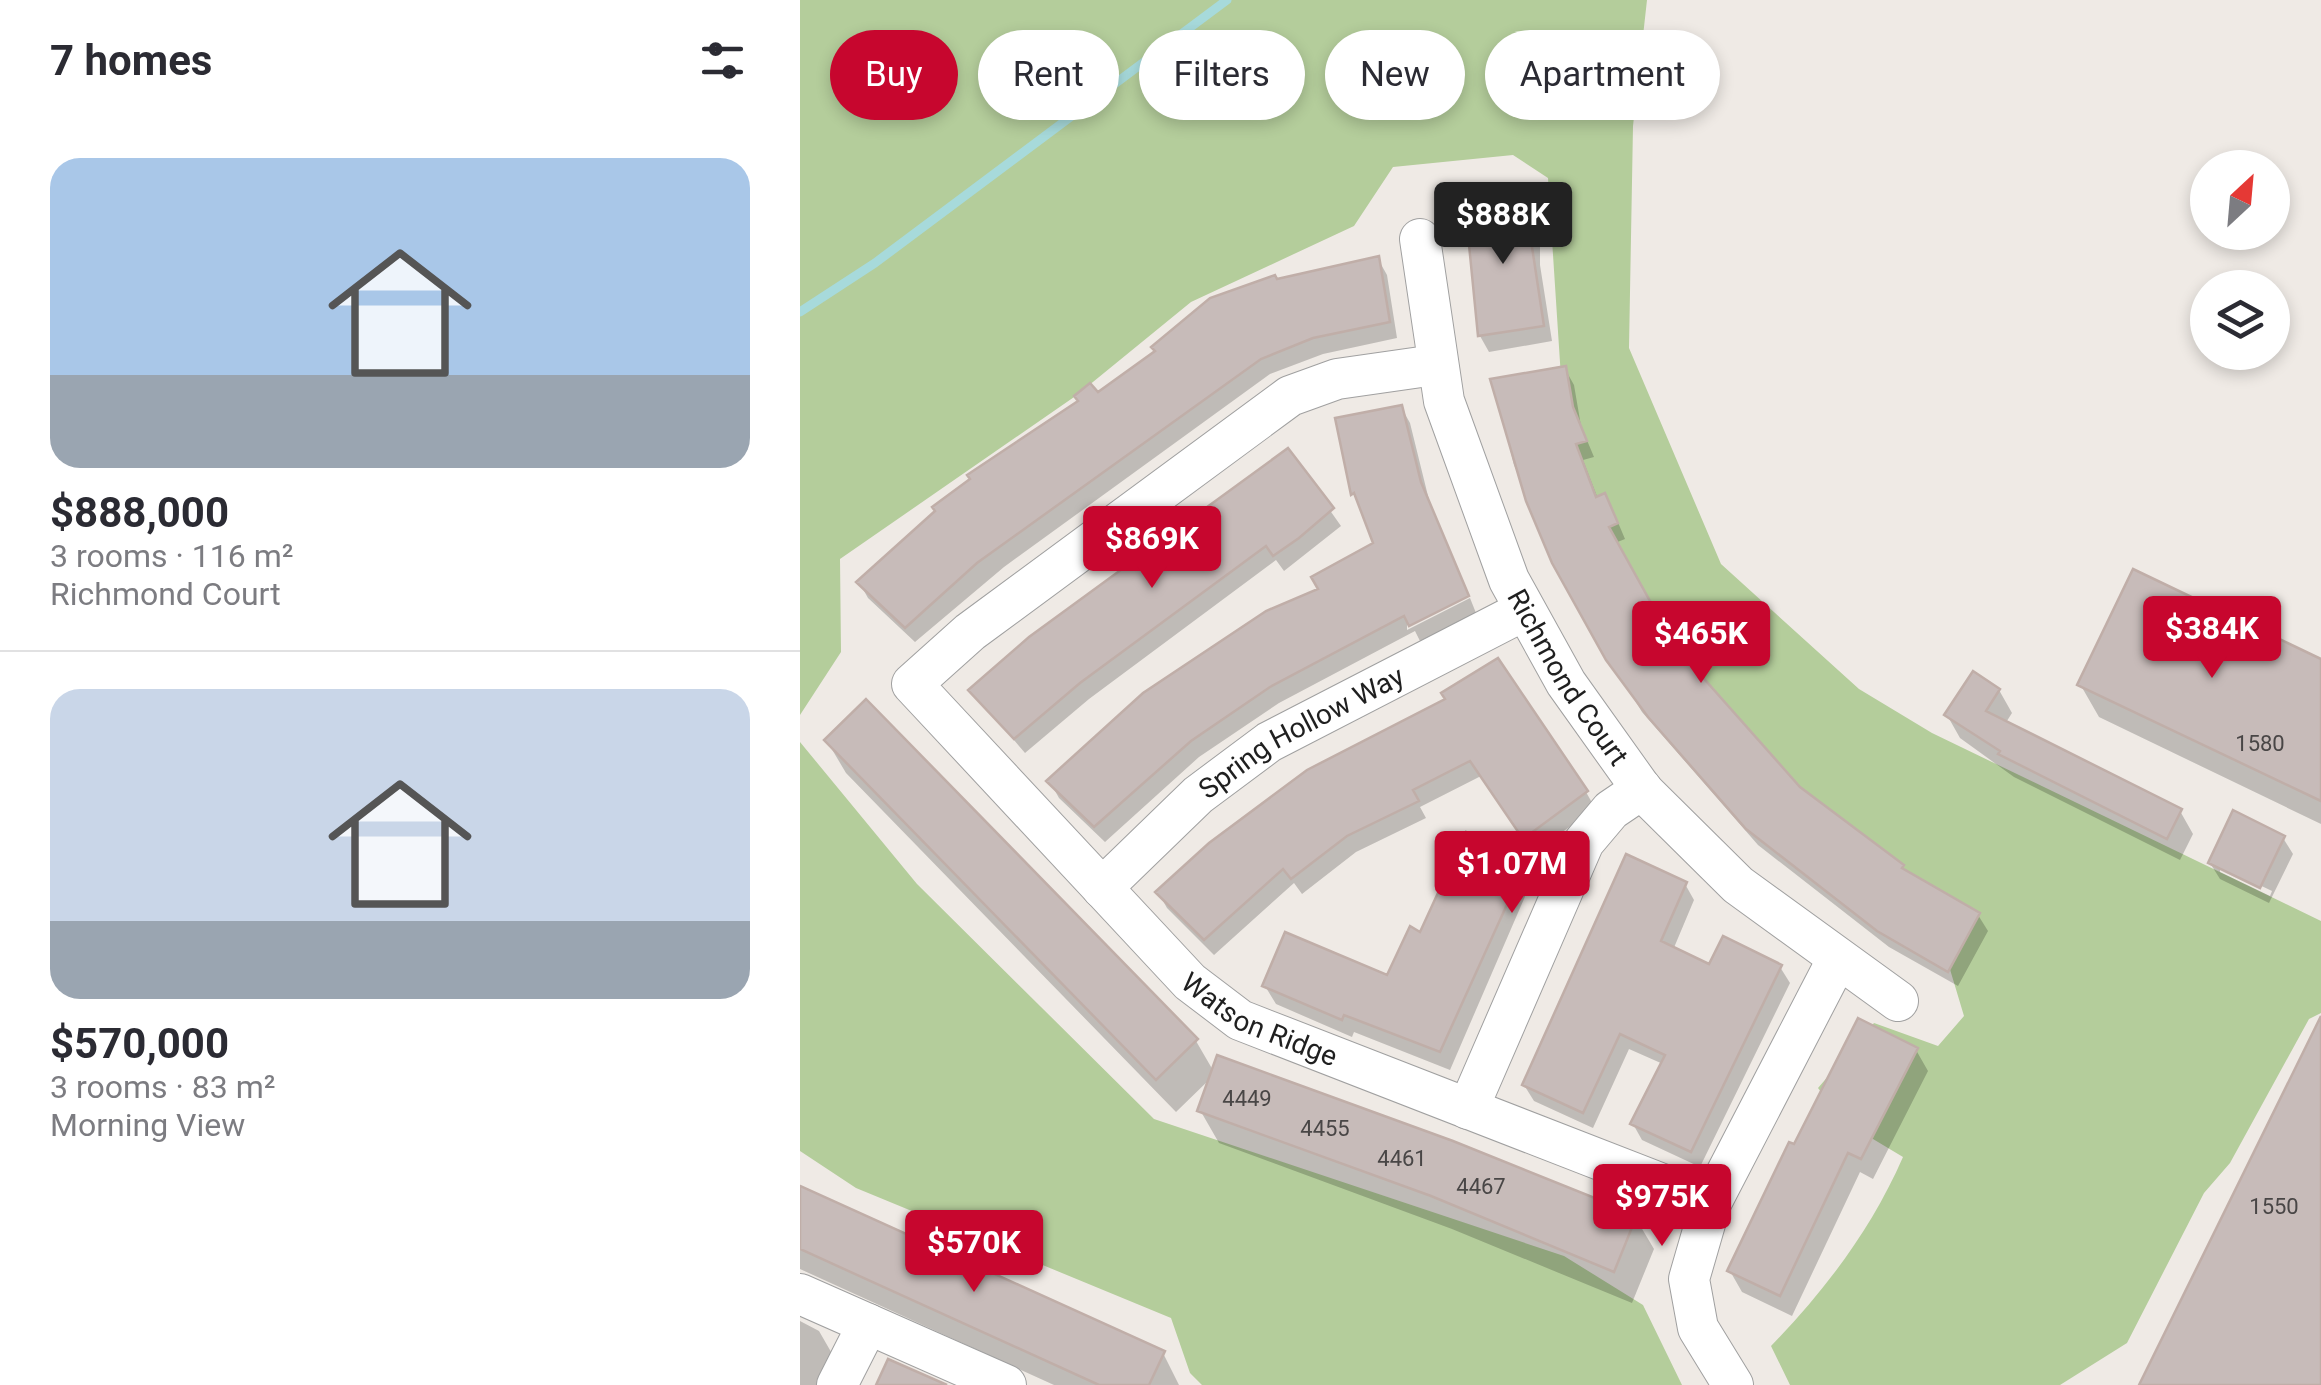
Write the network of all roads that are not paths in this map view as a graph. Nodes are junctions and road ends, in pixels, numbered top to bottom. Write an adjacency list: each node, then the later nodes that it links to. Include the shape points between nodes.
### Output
1 (1420, 239): 2 (street, Richmond Court)
2 (1435, 366): 3 (street, Richmond Court, via 1509,580); 5 (street, Watson Ridge, via 1336,379 1290,396 970,632 912,684)
3 (1526, 610): 4 (street, Richmond Court, via 1566,682); 5 (street, Spring Hollow Way, via 1269,742 1198,795)
4 (1642, 789): 6 (street, Richmond Court, via 1738,885); 8 (street, via 1611,810 1584,842)
5 (1102, 888): 8 (street, Watson Ridge, via 1190,982 1240,1020)
6 (1836, 960): 7 (street, Richmond Court); 9 (street)
7 (1898, 1001)
8 (1468, 1108): 9 (street, Watson Ridge)
9 (1711, 1203): 14 (street, via 1689,1280 1691,1303 1698,1328)
10 (800, 1294): 11 (street)
11 (868, 1324): 12 (street); 13 (street)
12 (837, 1385)
13 (1006, 1385)
14 (1733, 1385)

